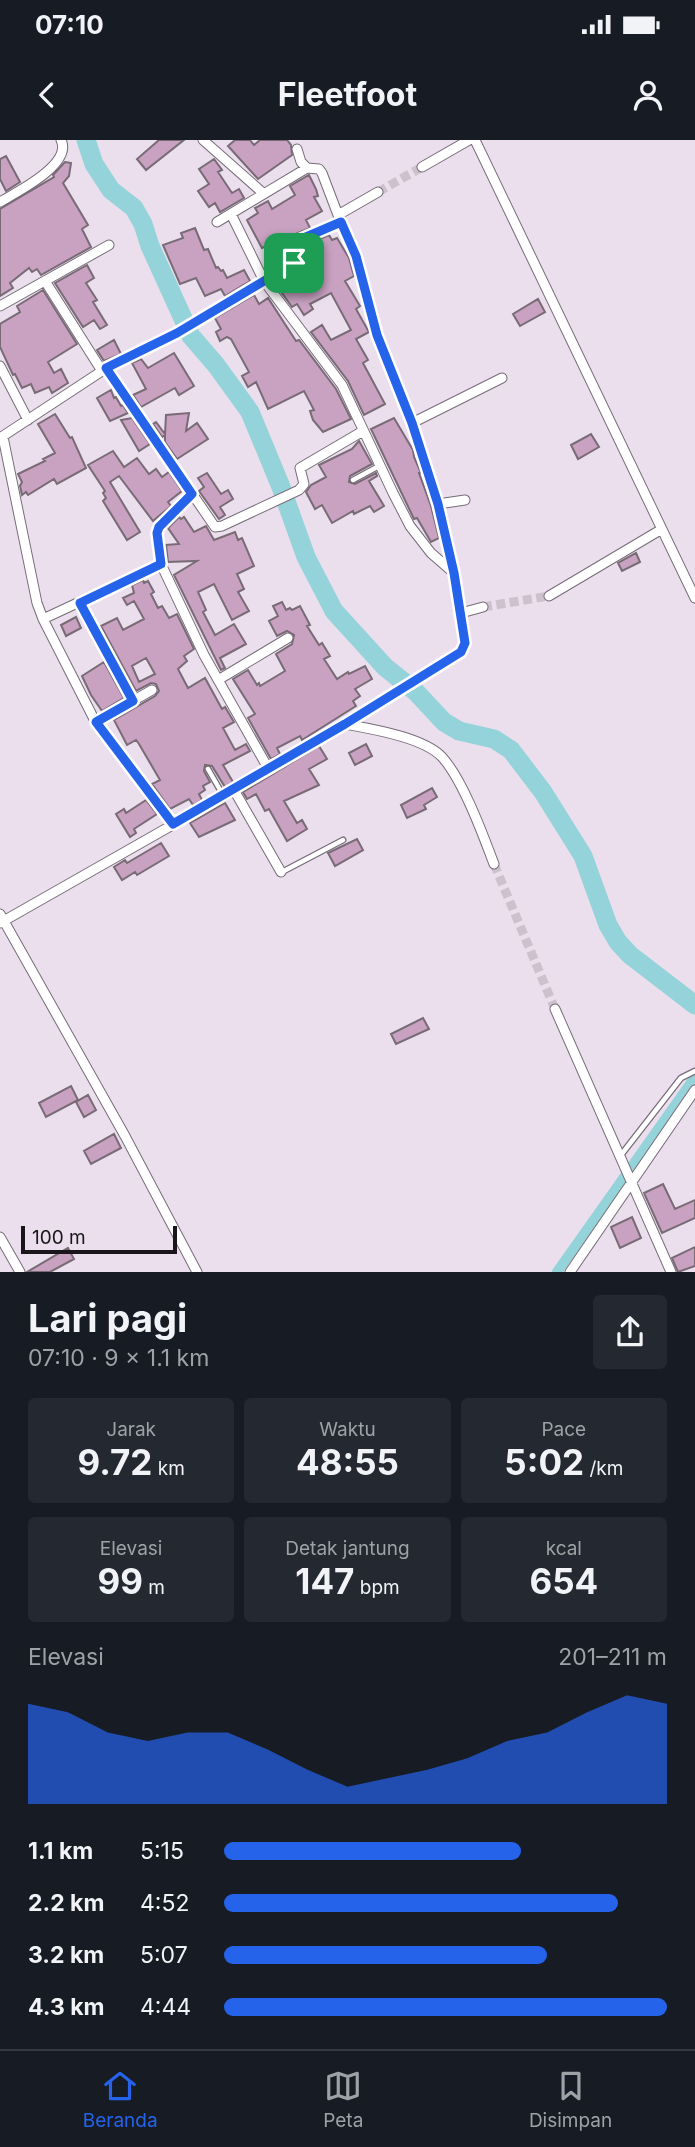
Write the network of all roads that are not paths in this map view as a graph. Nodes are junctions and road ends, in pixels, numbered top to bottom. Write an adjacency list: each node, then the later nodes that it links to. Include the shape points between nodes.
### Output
1 (61, 140): 10 (street, via 62,154 55,165)
2 (204, 140): 9 (street)
3 (469, 140): 6 (street)
4 (475, 140): 30 (street)
5 (297, 149): 7 (street)
6 (422, 167)
7 (307, 168): 9 (street); 12 (street, via 319,169)
8 (378, 192): 12 (street)
9 (263, 193): 11 (street)
10 (0, 202)
11 (231, 214): 13 (street); 16 (street)
12 (339, 218): 16 (street, via 285,246 294,263); 22 (street)
13 (217, 222)
14 (109, 245): 15 (street)
15 (45, 281): 17 (street); 19 (street)
16 (264, 281): 19 (street, via 177,333); 23 (street, via 342,385)
17 (0, 306)
18 (0, 366): 21 (street)
19 (104, 369): 21 (street); 27 (street)
20 (502, 378): 22 (street)
21 (28, 420): 24 (street)
22 (412, 423): 29 (street)
23 (363, 430): 25 (street); 27 (street, via 304,464 300,470 304,484 299,489 218,527)
24 (1, 438): 38 (street)
25 (379, 465): 26 (lane); 32 (street, via 410,526)
26 (353, 480)
27 (192, 494): 31 (street, via 159,527)
28 (465, 500): 29 (street)
29 (438, 504): 32 (street)
30 (662, 529): 33 (street); 34 (street)
31 (161, 564): 35 (street); 40 (street)
32 (454, 573): 37 (street)
33 (550, 596)
34 (695, 598)
35 (80, 603): 38 (street); 42 (street)
36 (483, 607): 37 (street)
37 (461, 613): 44 (street, via 465,643 461,652)
38 (43, 620): 43 (street)
39 (288, 638): 40 (street)
40 (218, 680): 45 (street)
41 (152, 690): 42 (street)
42 (133, 701): 43 (street)
43 (96, 722): 49 (street)
44 (345, 724): 45 (street); 51 (street, via 377,730 441,756)
45 (268, 768): 47 (street)
46 (208, 769): 48 (lane)
47 (234, 790): 48 (street); 52 (street)
48 (224, 796): 49 (street)
49 (173, 824): 53 (street)
50 (343, 840): 52 (lane)
51 (494, 864)
52 (281, 872)
53 (1, 919): 61 (street)
54 (555, 1009): 57 (street)
55 (694, 1071): 57 (lane, via 681,1078)
56 (695, 1090): 58 (street)
57 (621, 1162): 58 (street)
58 (630, 1180): 62 (street); 63 (street)
59 (0, 1237): 60 (street)
60 (20, 1272)
61 (197, 1272)
62 (570, 1272)
63 (671, 1272)

